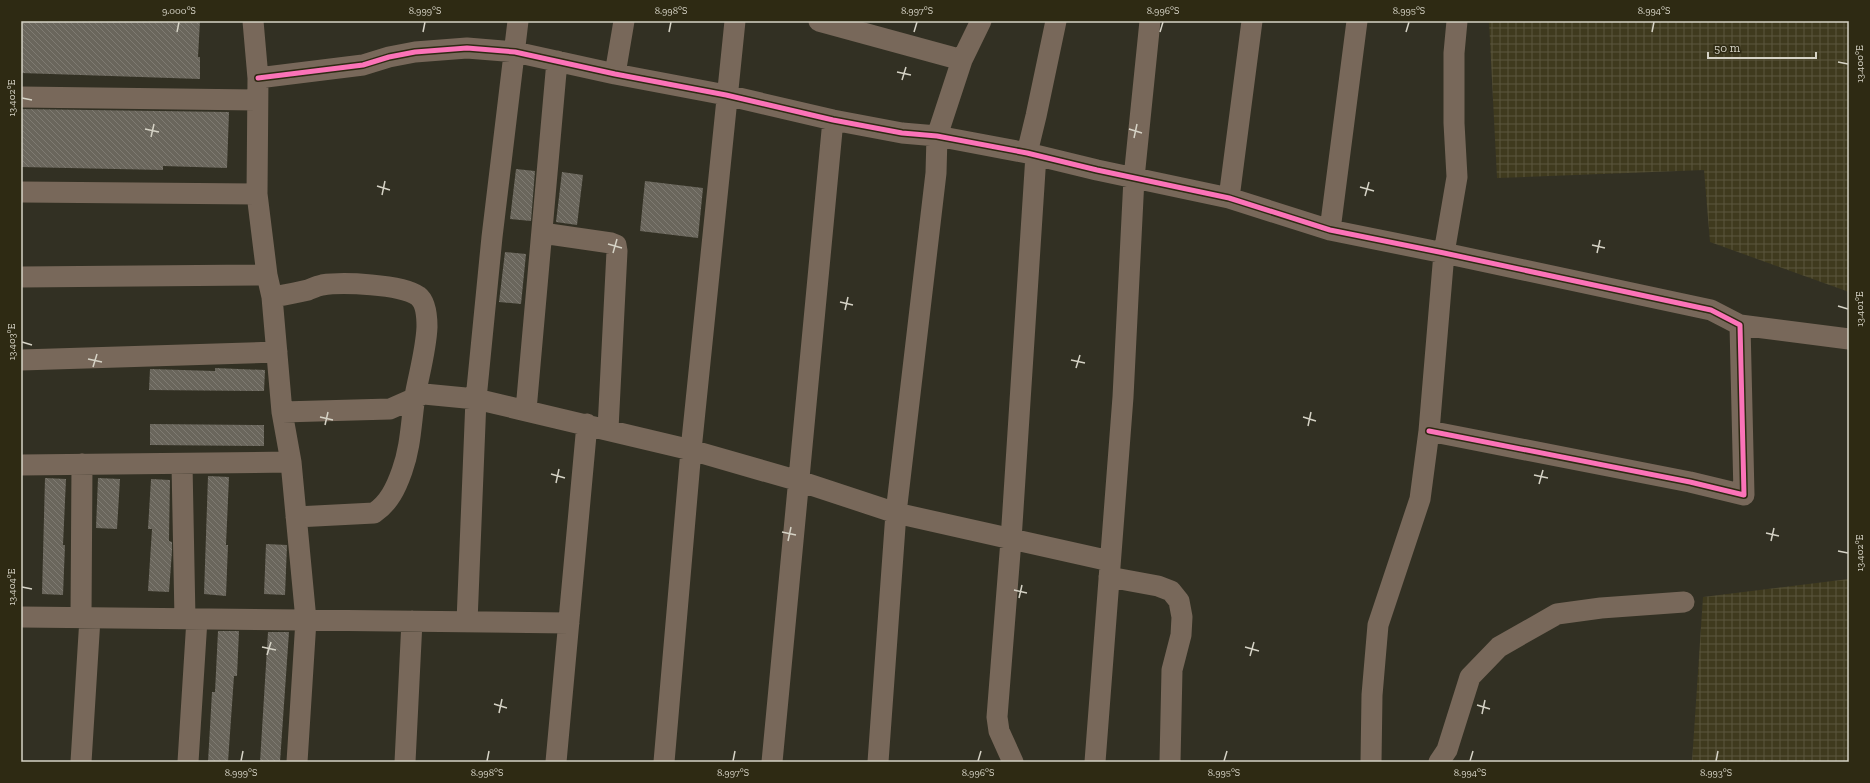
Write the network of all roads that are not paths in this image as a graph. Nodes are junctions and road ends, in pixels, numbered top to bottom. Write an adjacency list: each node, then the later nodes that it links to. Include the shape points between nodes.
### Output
1 (253, 21): 16 (street)
2 (518, 21): 12 (street)
3 (624, 21): 15 (street)
4 (735, 21): 17 (street)
5 (981, 21): 13 (street)
6 (1056, 21): 22 (street, via 1036,116)
7 (1150, 21): 23 (street)
8 (1252, 21): 26 (street)
9 (1357, 21): 27 (street)
10 (1457, 21): 29 (street, via 1454,53 1457,177)
11 (831, 23): 13 (street)
12 (515, 52): 14 (street); 16 (street, via 467,48 415,52 363,65); 38 (street, via 492,237)
13 (962, 60): 21 (street)
14 (557, 61): 15 (street); 28 (street)
15 (615, 74): 17 (street)
16 (258, 78): 19 (street)
17 (726, 95): 20 (street); 44 (street)
18 (21, 97): 19 (street)
19 (257, 100): 25 (street)
20 (833, 120): 21 (street, via 902,133); 49 (street)
21 (938, 136): 22 (street); 50 (street, via 936,173)
22 (1031, 154): 23 (street); 52 (street)
23 (1134, 178): 26 (street); 53 (street, via 1123,397)
24 (21, 192): 25 (street)
25 (257, 194): 30 (street)
26 (1229, 198): 27 (street)
27 (1330, 230): 29 (street)
28 (542, 233): 39 (street); 42 (street, via 616,245)
29 (1444, 253): 33 (street, via 1711,310); 43 (street)
30 (267, 275): 31 (street); 32 (street)
31 (21, 277)
32 (272, 297): 35 (street); 37 (street, via 320,285 348,283 390,288 417,296 423,301 427,328)
33 (1740, 325): 34 (street); 43 (street, via 1744,495)
34 (1849, 339)
35 (277, 352): 36 (street); 40 (street)
36 (21, 360)
37 (415, 399): 38 (street, via 424,394); 40 (street, via 390,409); 51 (street, via 409,449 392,494 384,506 368,515)
38 (476, 399): 39 (street); 60 (street)
39 (526, 410): 41 (street)
40 (282, 412): 45 (street)
41 (587, 424): 42 (street); 61 (street)
42 (608, 429): 44 (street)
43 (1429, 431): 73 (street, via 1420,499 1378,625 1372,695)
44 (691, 450): 49 (street); 67 (street)
45 (291, 462): 47 (street); 51 (street)
46 (82, 464): 47 (street); 48 (street); 56 (street)
47 (182, 464): 57 (street)
48 (21, 465)
49 (798, 481): 50 (street); 68 (street)
50 (896, 513): 52 (street); 69 (street)
51 (296, 517): 58 (street)
52 (1011, 540): 53 (street); 70 (street, via 997,717 999,731)
53 (1109, 569): 71 (street); 72 (street, via 1171,591 1179,601 1182,617 1181,635 1172,670)
54 (1684, 602): 74 (street, via 1557,614 1499,647 1470,677 1447,750)
55 (21, 617): 56 (street)
56 (85, 618): 57 (street); 62 (street)
57 (191, 619): 58 (street); 63 (street)
58 (306, 620): 59 (street); 64 (street)
59 (412, 621): 60 (street); 65 (street)
60 (467, 622): 61 (street)
61 (569, 623): 66 (street)
62 (81, 762)
63 (188, 762)
64 (297, 762)
65 (404, 762)
66 (556, 762)
67 (664, 762)
68 (772, 762)
69 (878, 762)
70 (1013, 762)
71 (1095, 762)
72 (1170, 762)
73 (1371, 762)
74 (1439, 762)

